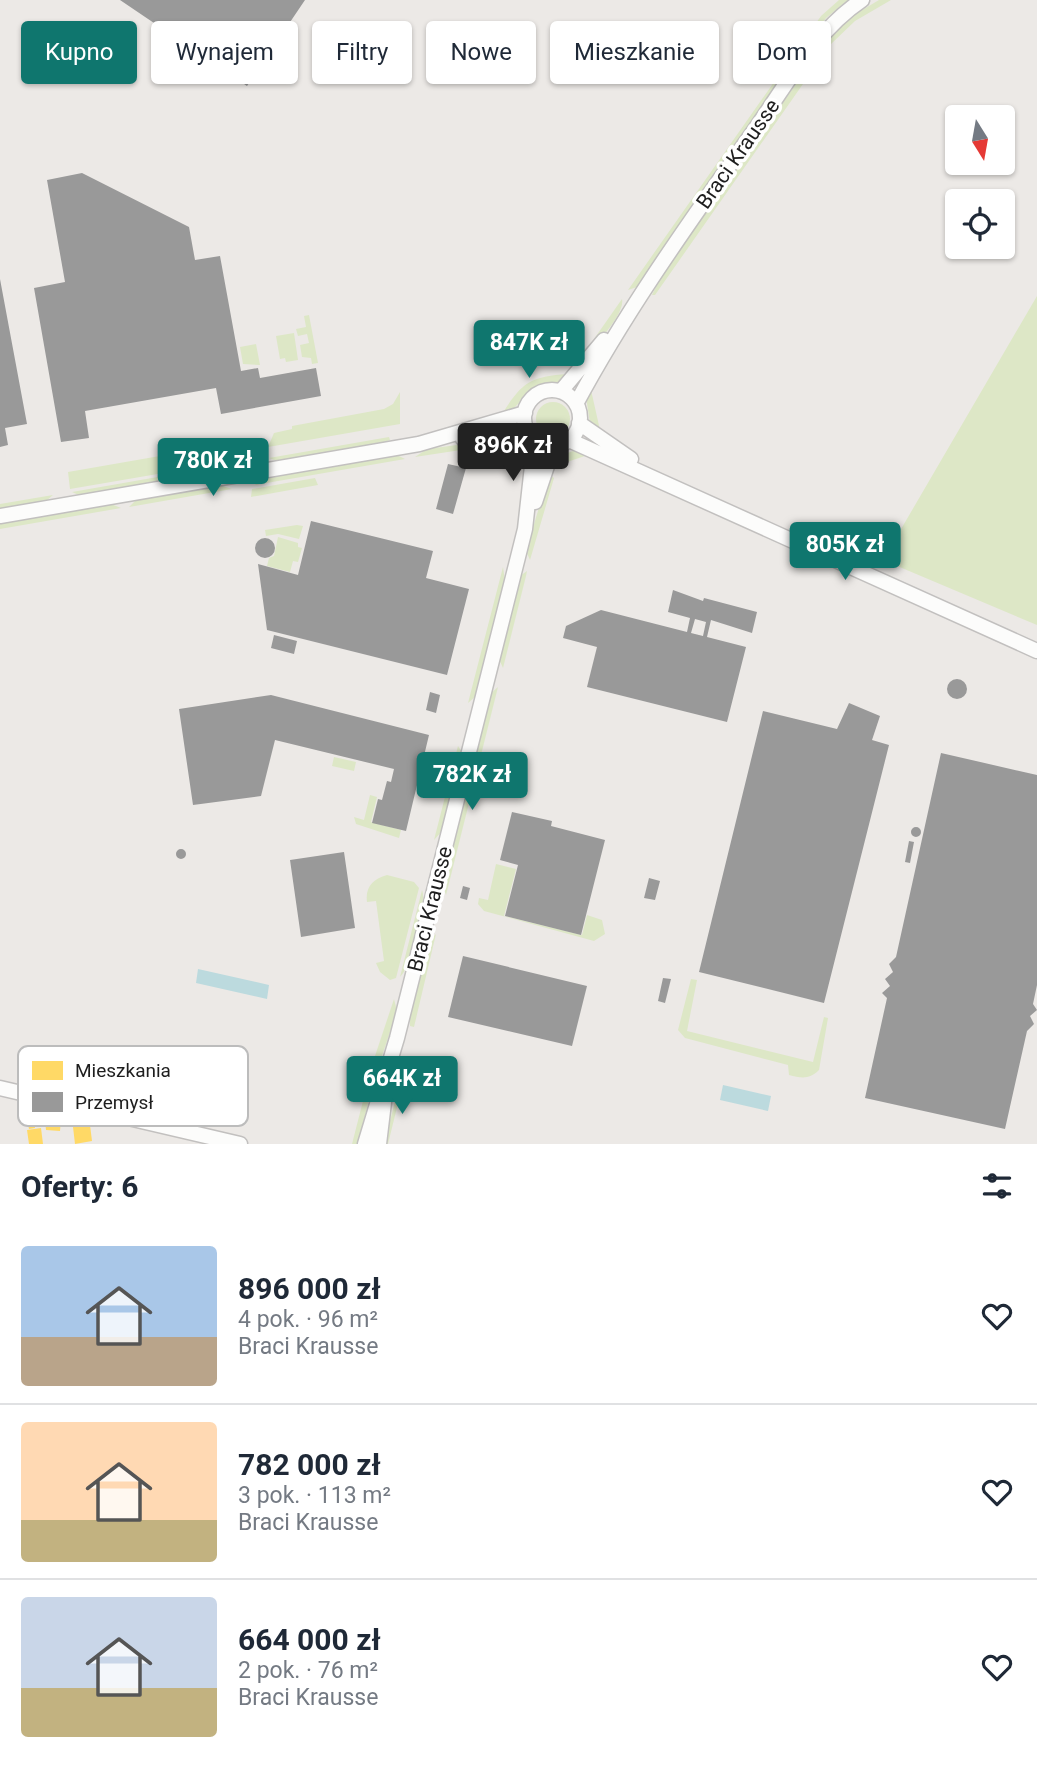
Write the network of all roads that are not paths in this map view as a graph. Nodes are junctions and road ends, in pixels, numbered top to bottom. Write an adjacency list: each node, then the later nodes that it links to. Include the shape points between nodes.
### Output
1 (862, 0): 2 (street, Braci Krausse, via 829,27)
2 (623, 318): 3 (street, Braci Krausse); 4 (street, Braci Krausse)
3 (561, 391): 4 (street); 5 (street, via 541,393 530,401)
4 (576, 404): 6 (street)
5 (525, 413): 7 (street); 9 (street)
6 (579, 423): 8 (street); 11 (street)
7 (532, 436): 9 (street); 10 (street); 13 (street, Braci Krausse)
8 (569, 440): 10 (street); 11 (street)
9 (419, 444): 12 (street)
10 (554, 446): 13 (street, Braci Krausse)
11 (667, 482): 14 (street)
12 (0, 516)
13 (525, 529): 15 (street, Braci Krausse)
14 (1037, 651)
15 (384, 1085): 20 (street, Braci Krausse); 21 (street, Braci Krausse)
16 (0, 1088): 17 (street)
17 (18, 1092)
18 (163, 1126): 19 (street)
19 (240, 1144)
20 (365, 1144)
21 (379, 1144)

